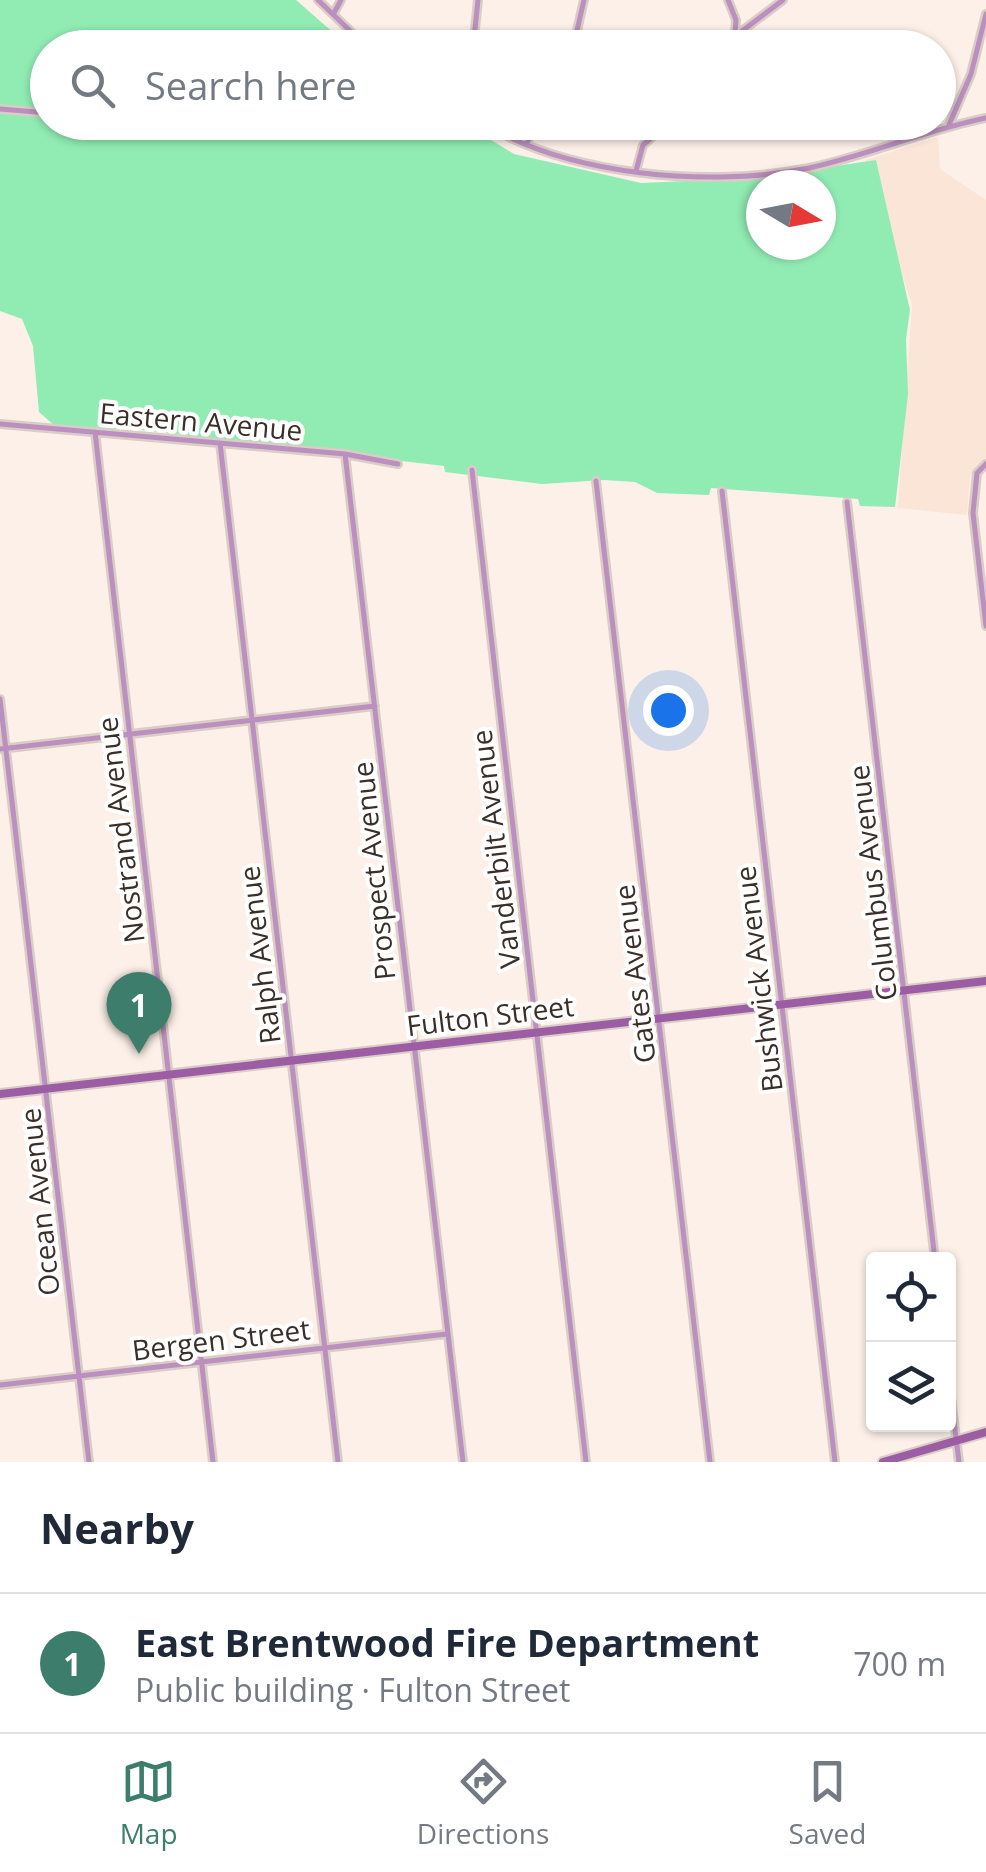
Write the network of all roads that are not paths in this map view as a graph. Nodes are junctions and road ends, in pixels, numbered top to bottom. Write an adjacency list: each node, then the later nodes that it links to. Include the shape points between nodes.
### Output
1 (318, 0): 7 (street)
2 (341, 0): 7 (street)
3 (478, 0): 10 (street)
4 (584, 0): 11 (street)
5 (728, 0): 12 (street)
6 (783, 0): 13 (street)
7 (334, 13): 9 (street)
8 (986, 14): 15 (street)
9 (351, 30)
10 (476, 30)
11 (577, 30)
12 (737, 30)
13 (743, 30)
14 (0, 109): 16 (street)
15 (956, 109)
16 (30, 112)
17 (986, 118): 18 (street)
18 (956, 124)
19 (520, 140): 23 (street)
20 (528, 140): 23 (street)
21 (648, 140): 24 (street)
22 (902, 140): 24 (street, via 782,172 715,177)
23 (527, 143): 24 (street)
24 (636, 171)
25 (0, 424): 26 (street, Eastern Avenue)
26 (95, 432): 27 (street, Eastern Avenue); 39 (street, Nostrand Avenue)
27 (220, 443): 28 (street, Eastern Avenue); 38 (street, Ralph Avenue)
28 (345, 454): 29 (street, Eastern Avenue); 37 (street, Prospect Avenue)
29 (398, 464)
30 (986, 464): 35 (street, via 976,473 974,514)
31 (472, 470): 45 (street, Vanderbilt Avenue)
32 (596, 481): 44 (street, Gates Avenue)
33 (722, 491): 43 (street, Bushwick Avenue)
34 (848, 502): 42 (street, Columbus Avenue)
35 (986, 626)
36 (0, 700): 40 (street, Ocean Avenue)
37 (375, 706): 38 (street); 46 (street, Prospect Avenue)
38 (252, 720): 39 (street); 47 (street, Ralph Avenue)
39 (129, 734): 40 (street); 48 (street, Nostrand Avenue)
40 (3, 749): 49 (street, Ocean Avenue)
41 (986, 980): 42 (street, Fulton Street)
42 (904, 990): 43 (street, Fulton Street); 51 (street, Columbus Avenue)
43 (781, 1004): 44 (street, Fulton Street); 66 (street, Bushwick Avenue)
44 (659, 1018): 45 (street, Fulton Street); 65 (street, Gates Avenue)
45 (536, 1032): 46 (street, Fulton Street); 64 (street, Vanderbilt Avenue)
46 (413, 1046): 47 (street, Fulton Street); 52 (street, Prospect Avenue)
47 (291, 1060): 48 (street, Fulton Street); 53 (street, Ralph Avenue)
48 (168, 1075): 49 (street, Fulton Street); 54 (street, Nostrand Avenue)
49 (46, 1089): 50 (street, Fulton Street); 55 (street, Ocean Avenue)
50 (0, 1094)
51 (934, 1252)
52 (447, 1334): 53 (street, Bergen Street); 63 (street, Prospect Avenue)
53 (324, 1347): 54 (street, Bergen Street); 62 (street, Ralph Avenue)
54 (201, 1361): 55 (street, Bergen Street); 61 (street, Nostrand Avenue)
55 (78, 1375): 56 (street, Bergen Street); 60 (street, Ocean Avenue)
56 (0, 1385)
57 (956, 1432): 59 (street)
58 (986, 1432): 59 (street)
59 (957, 1440): 67 (street); 68 (street)
60 (89, 1462)
61 (213, 1462)
62 (338, 1462)
63 (462, 1462)
64 (586, 1462)
65 (710, 1462)
66 (835, 1462)
67 (883, 1462)
68 (959, 1462)

